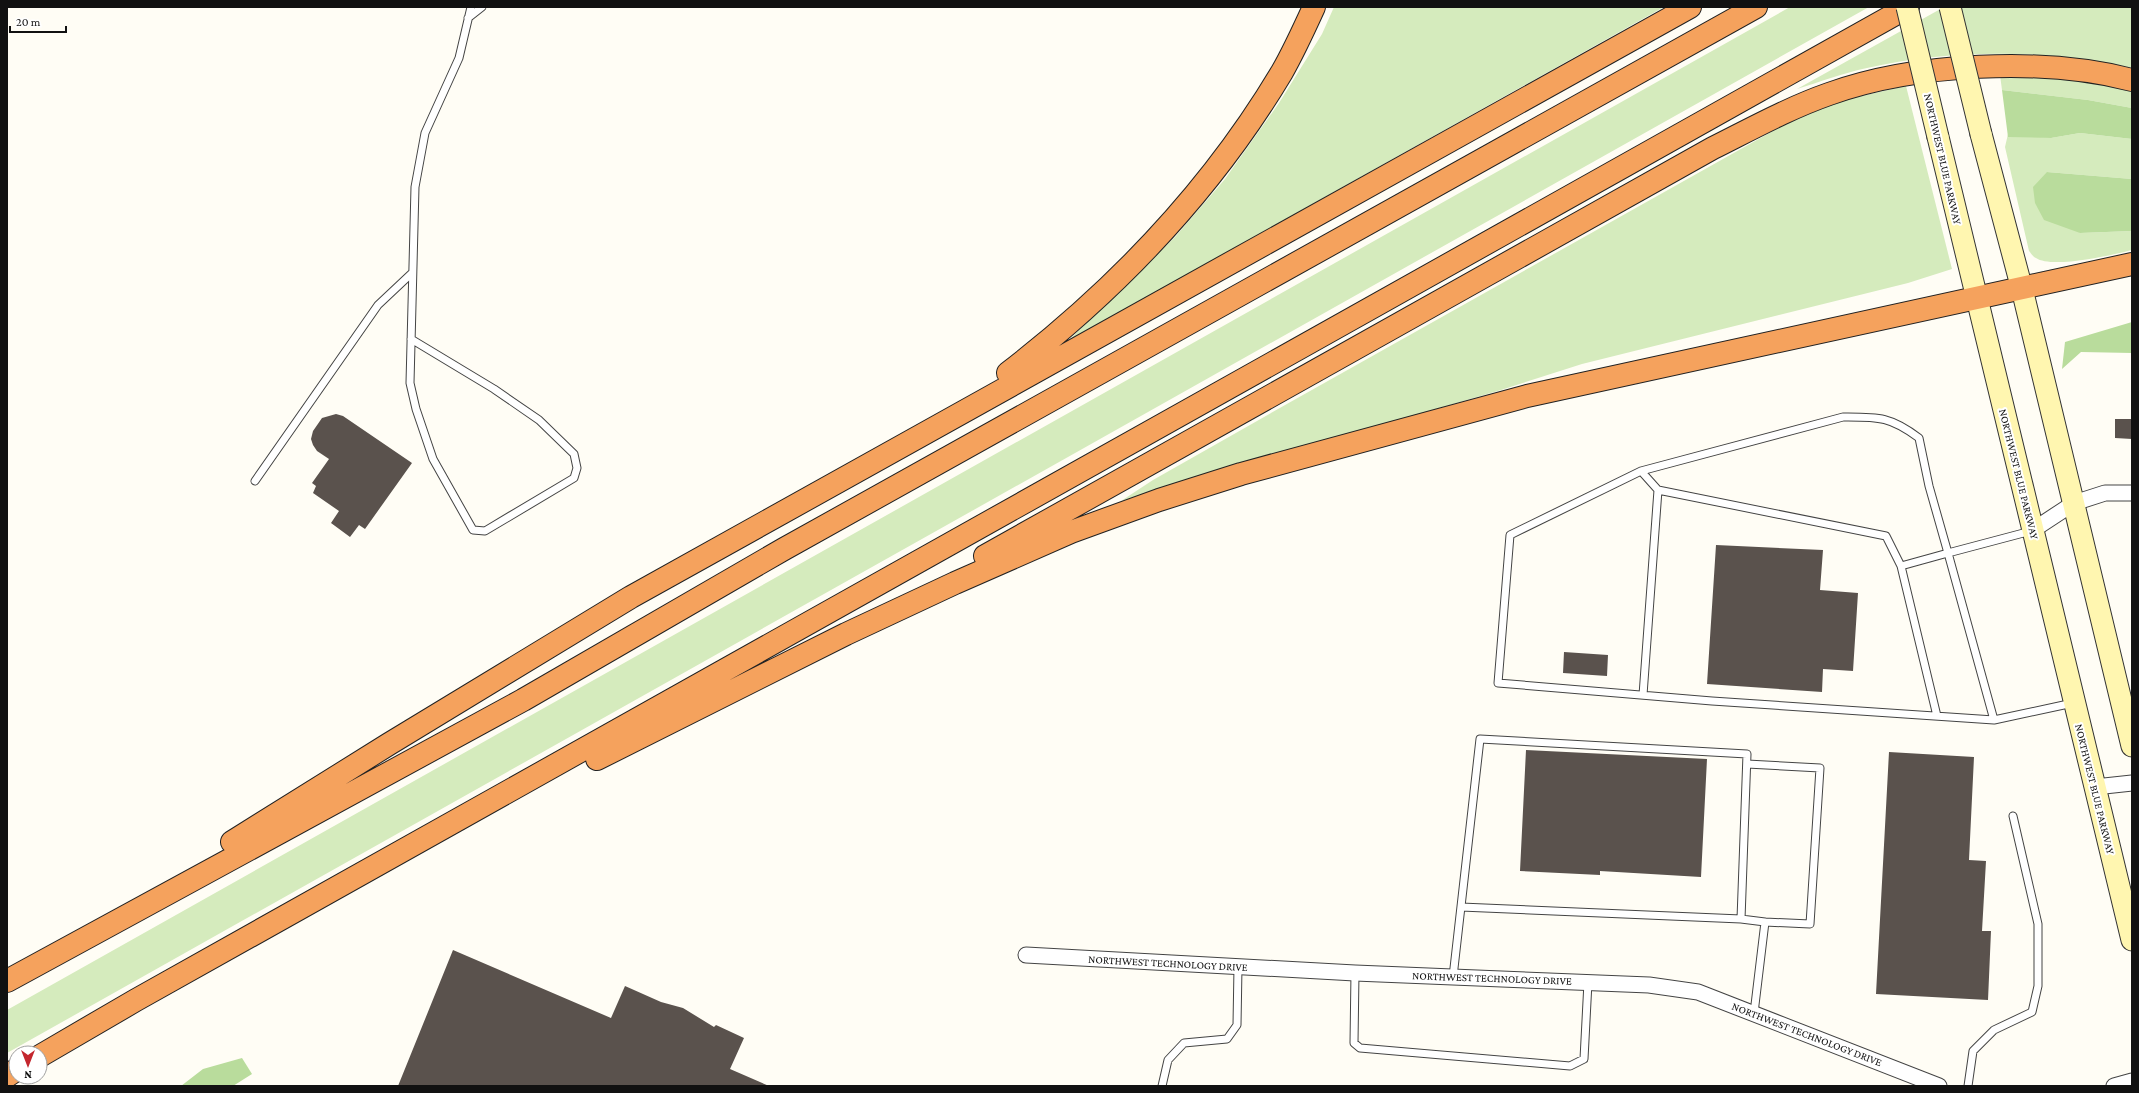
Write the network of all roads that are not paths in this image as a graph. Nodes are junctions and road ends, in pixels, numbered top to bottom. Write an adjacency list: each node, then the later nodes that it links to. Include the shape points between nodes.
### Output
1 (471, 7): 8 (lane)
2 (482, 7): 8 (lane)
3 (1314, 7): 15 (highway, via 1282,71 1239,138 1182,213 1107,290 1031,355)
4 (1690, 7): 15 (highway)
5 (1756, 7): 40 (highway, via 784,549 523,700)
6 (1908, 7): 13 (street, NORTHWEST BLUE PARKWAY, bridge); 34 (highway)
7 (1950, 7): 12 (street, bridge)
8 (468, 19): 11 (lane, via 459,58 425,133 415,187)
9 (2132, 80): 24 (highway, via 2063,68 1996,66 1936,71 1877,81 1830,94 1788,110 1713,148)
10 (2132, 264): 12 (highway)
11 (412, 273): 14 (lane); 17 (lane, via 378,305)
12 (2022, 288): 13 (highway); 20 (street)
13 (1976, 299): 21 (street, NORTHWEST BLUE PARKWAY); 24 (highway, via 1526,396 1241,474 1158,500 1071,532)
14 (411, 339): 14 (lane, via 539,420 574,454 577,468 574,478 485,531 473,530 433,459 416,409 410,383)
15 (943, 422): 40 (highway, via 631,597 389,744)
16 (1641, 471): 18 (lane); 22 (lane, via 1843,417 1876,417 1901,424 1919,438 1929,486); 25 (lane, via 1510,535 1498,683)
17 (255, 481)
18 (1658, 490): 23 (lane, via 1886,536); 25 (lane)
19 (2132, 493): 20 (street, via 2105,493)
20 (2074, 503): 21 (street); 29 (street)
21 (2033, 530): 22 (lane); 26 (street, NORTHWEST BLUE PARKWAY)
22 (1948, 553): 23 (lane); 28 (lane)
23 (1901, 566): 27 (lane)
24 (846, 634): 34 (highway)
25 (1643, 695): 27 (lane)
26 (2074, 703): 28 (lane); 32 (street, NORTHWEST BLUE PARKWAY)
27 (1937, 716): 28 (lane)
28 (1994, 720)
29 (2132, 746)
30 (1747, 764): 35 (lane, via 1747,754 1480,739); 36 (lane); 37 (lane, via 1820,768 1810,924)
31 (2132, 783): 32 (street)
32 (2095, 787): 38 (street, NORTHWEST BLUE PARKWAY)
33 (2013, 816): 51 (lane, via 2038,924 2038,986 2032,1012 1994,1030 1973,1051)
34 (368, 872): 47 (highway)
35 (1461, 907): 36 (lane); 43 (lane)
36 (1741, 919): 37 (lane)
37 (1765, 922): 46 (lane)
38 (2132, 940)
39 (1026, 955): 41 (street, NORTHWEST TECHNOLOGY DRIVE)
40 (43, 960): 44 (highway)
41 (1238, 967): 42 (street, NORTHWEST TECHNOLOGY DRIVE); 49 (lane, via 1237,1025 1227,1039 1184,1042 1168,1060)
42 (1355, 973): 43 (street, NORTHWEST TECHNOLOGY DRIVE); 45 (lane, via 1354,1042 1360,1048 1570,1066 1584,1059)
43 (1453, 977): 45 (street, NORTHWEST TECHNOLOGY DRIVE)
44 (7, 981)
45 (1588, 982): 46 (street, NORTHWEST TECHNOLOGY DRIVE, via 1698,992)
46 (1754, 1013): 50 (street, NORTHWEST TECHNOLOGY DRIVE)
47 (48, 1051)
48 (2132, 1082): 52 (street)
49 (1162, 1086)
50 (1939, 1086)
51 (1968, 1086)
52 (2114, 1086)

